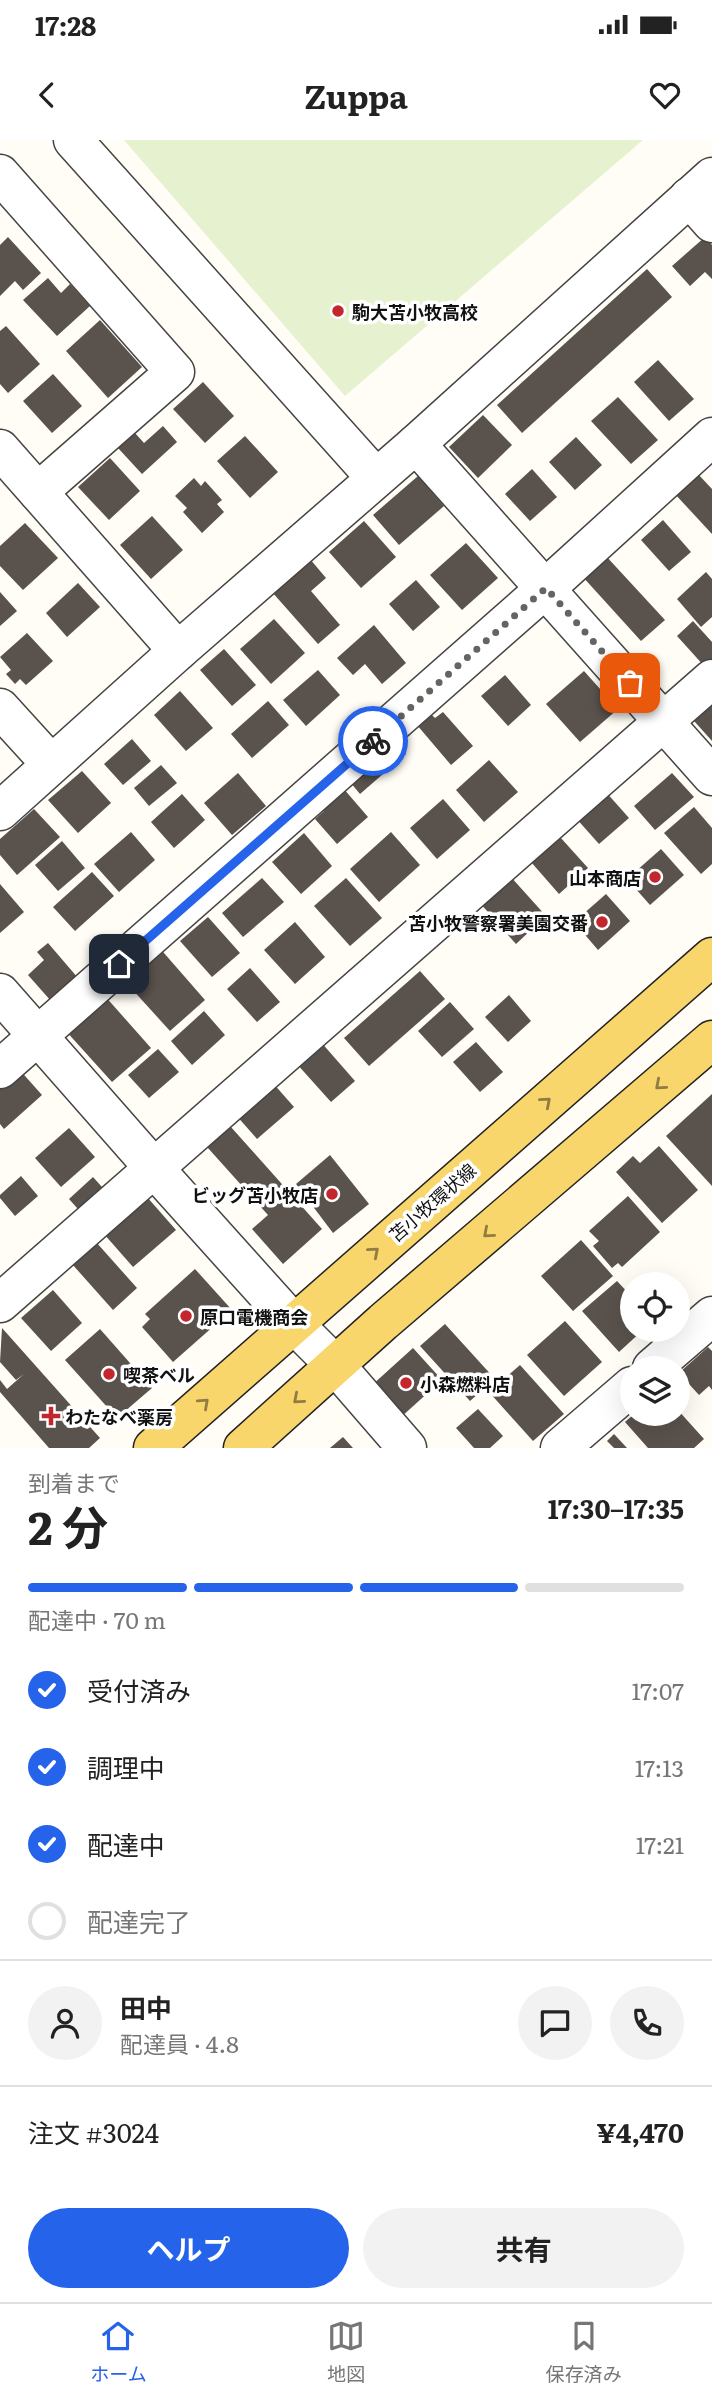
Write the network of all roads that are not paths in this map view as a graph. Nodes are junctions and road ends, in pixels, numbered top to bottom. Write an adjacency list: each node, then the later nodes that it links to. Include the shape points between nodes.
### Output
1 (73, 140): 7 (street)
2 (0, 174): 8 (street, via 175,372)
3 (704, 199): 5 (street)
4 (712, 437): 9 (street)
5 (416, 444): 7 (street); 9 (street)
6 (0, 449): 8 (street)
7 (376, 478): 10 (street)
8 (38, 492): 10 (street)
9 (546, 588): 13 (street); 19 (street)
10 (178, 651): 14 (street)
11 (712, 679): 13 (street)
12 (0, 708): 14 (street)
13 (664, 722): 15 (street); 22 (street)
14 (51, 764): 16 (street)
15 (712, 776)
16 (0, 811)
17 (712, 957): 25 (main road, 苫小牧環状線, one-way to 17)
18 (0, 993): 19 (street)
19 (38, 1036): 21 (street); 22 (street)
20 (712, 1040): 27 (main road, one-way to 27)
21 (0, 1069)
22 (153, 1167): 23 (street); 25 (street)
23 (0, 1303)
24 (712, 1316): 26 (street)
25 (294, 1324): 27 (street); 29 (main road, 苫小牧環状線, one-way to 25)
26 (666, 1356)
27 (336, 1366): 30 (main road, one-way to 30); 31 (street)
28 (620, 1396): 32 (street)
29 (153, 1448)
30 (243, 1448)
31 (407, 1448)
32 (560, 1448)

